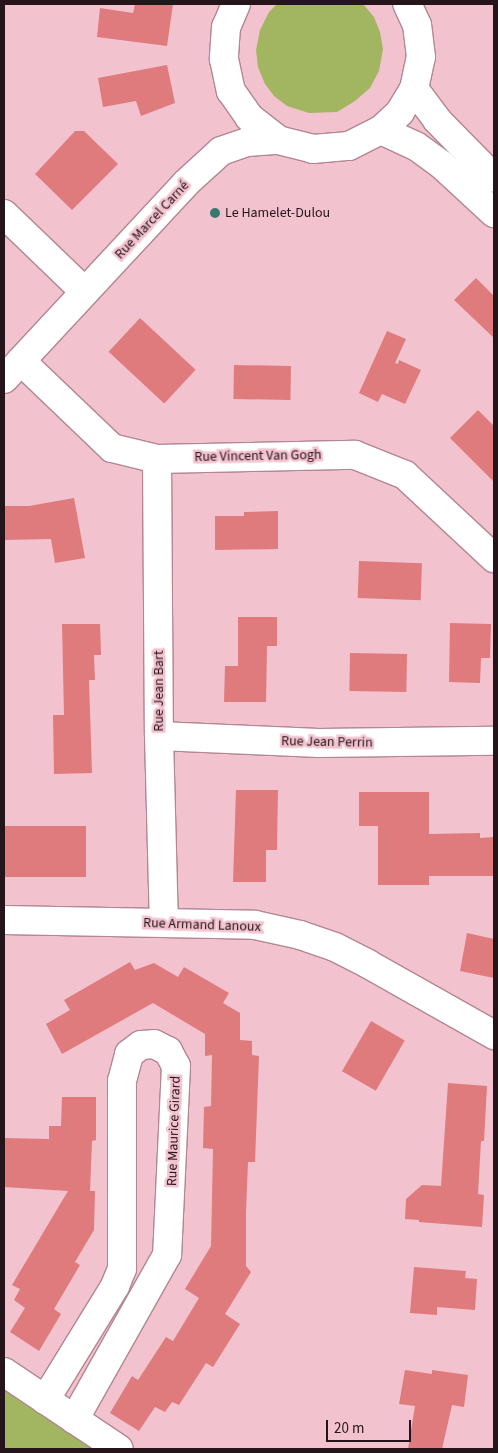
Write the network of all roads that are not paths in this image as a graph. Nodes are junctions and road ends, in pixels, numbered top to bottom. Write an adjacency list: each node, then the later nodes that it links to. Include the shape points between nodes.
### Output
1 (236, 4): 4 (street, via 226,27 224,59)
2 (407, 4): 3 (street, via 417,26 421,57)
3 (414, 89): 5 (street, via 400,112); 8 (street, via 437,120)
4 (232, 90): 6 (street, via 249,118); 7 (street, via 231,116)
5 (381, 130): 6 (street, via 349,146 313,149); 10 (street, via 416,146 442,165)
6 (278, 140): 7 (street, Rue Marcel Carné, via 247,142)
7 (221, 151): 11 (street, Rue Marcel Carné)
8 (494, 178)
9 (4, 214): 11 (street)
10 (494, 214)
11 (85, 292): 12 (street, Rue Marcel Carné)
12 (12, 370): 13 (street, Rue Vincent Van Gogh, via 112,448)
13 (157, 459): 14 (street, Rue Vincent Van Gogh, via 354,455 405,475); 15 (street, Rue Jean Bart)
14 (494, 558)
15 (159, 736): 16 (street, Rue Jean Perrin, via 318,743); 18 (street, Rue Jean Bart)
16 (494, 741)
17 (4, 920): 18 (street, Rue Armand Lanoux)
18 (164, 922): 19 (street, Rue Armand Lanoux, via 255,925 300,935 335,947 368,964)
19 (494, 1035)
20 (4, 1372): 21 (street)
21 (45, 1400): 22 (street); 22 (street, Rue Maurice Girard, via 115,1286 122,1269 122,1081 129,1054 141,1045 154,1044 168,1051 176,1066 168,1255)
22 (74, 1420): 23 (street)
23 (118, 1449)

